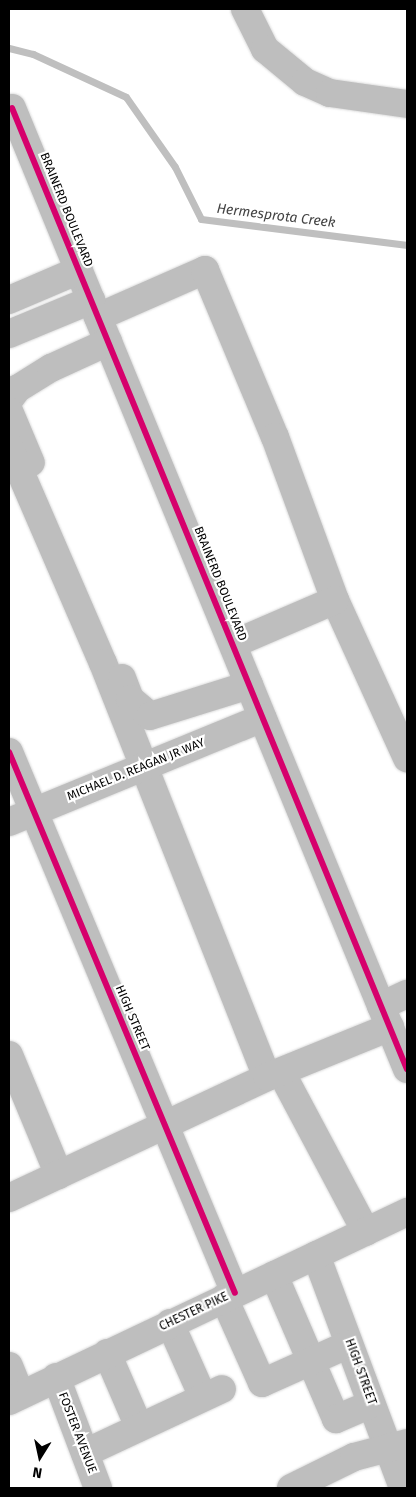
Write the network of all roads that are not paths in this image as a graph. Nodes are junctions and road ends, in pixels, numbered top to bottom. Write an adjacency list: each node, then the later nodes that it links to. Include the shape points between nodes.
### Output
1 (245, 9): 2 (street, via 266,49 305,82 330,93)
2 (407, 104)
3 (12, 108): 4 (street, BRAINERD BOULEVARD)
4 (79, 270): 5 (street); 6 (street, BRAINERD BOULEVARD)
5 (9, 300)
6 (95, 309): 7 (street); 8 (street, BRAINERD BOULEVARD); 12 (street, via 205,270 275,437)
7 (9, 334)
8 (108, 342): 9 (street, via 51,368 17,389); 13 (street, BRAINERD BOULEVARD)
9 (9, 400)
10 (9, 410): 14 (street, via 130,699 150,716)
11 (9, 446): 18 (street, via 103,663)
12 (336, 600): 13 (street); 17 (street)
13 (232, 644): 14 (street, BRAINERD BOULEVARD)
14 (249, 685): 15 (street, BRAINERD BOULEVARD)
15 (263, 718): 18 (street, MICHAEL D. REAGAN JR WAY); 22 (street, BRAINERD BOULEVARD)
16 (9, 752): 19 (street, HIGH STREET)
17 (407, 758)
18 (143, 767): 19 (street, MICHAEL D. REAGAN JR WAY); 25 (street)
19 (34, 812): 20 (street, MICHAEL D. REAGAN JR WAY); 26 (street, HIGH STREET)
20 (9, 822)
21 (407, 994): 22 (street)
22 (386, 1016): 24 (street, BRAINERD BOULEVARD); 25 (street)
23 (9, 1055): 27 (street)
24 (407, 1069)
25 (274, 1074): 26 (street); 30 (street)
26 (165, 1126): 27 (street); 33 (street, HIGH STREET)
27 (59, 1175): 28 (street)
28 (9, 1198)
29 (407, 1212): 30 (street, CHESTER PIKE)
30 (366, 1232): 31 (street, CHESTER PIKE)
31 (316, 1255): 32 (street, CHESTER PIKE); 35 (street, HIGH STREET)
32 (274, 1275): 33 (street, CHESTER PIKE); 37 (street)
33 (229, 1296): 34 (street, CHESTER PIKE); 37 (street, HIGH STREET, via 262,1384)
34 (170, 1323): 36 (street, CHESTER PIKE); 42 (street, via 212,1393)
35 (350, 1344): 37 (street); 41 (street, HIGH STREET)
36 (107, 1353): 39 (street, CHESTER PIKE); 42 (street)
37 (312, 1361): 41 (street, via 336,1419)
38 (9, 1366): 40 (street)
39 (56, 1377): 40 (street, CHESTER PIKE); 44 (street, FOSTER AVENUE)
40 (15, 1398)
41 (371, 1404): 43 (street, HIGH STREET)
42 (139, 1427): 44 (street)
43 (398, 1446): 46 (street, via 354,1457); 47 (street, HIGH STREET)
44 (84, 1453): 45 (street, FOSTER AVENUE)
45 (98, 1488)
46 (291, 1488)
47 (403, 1488)

